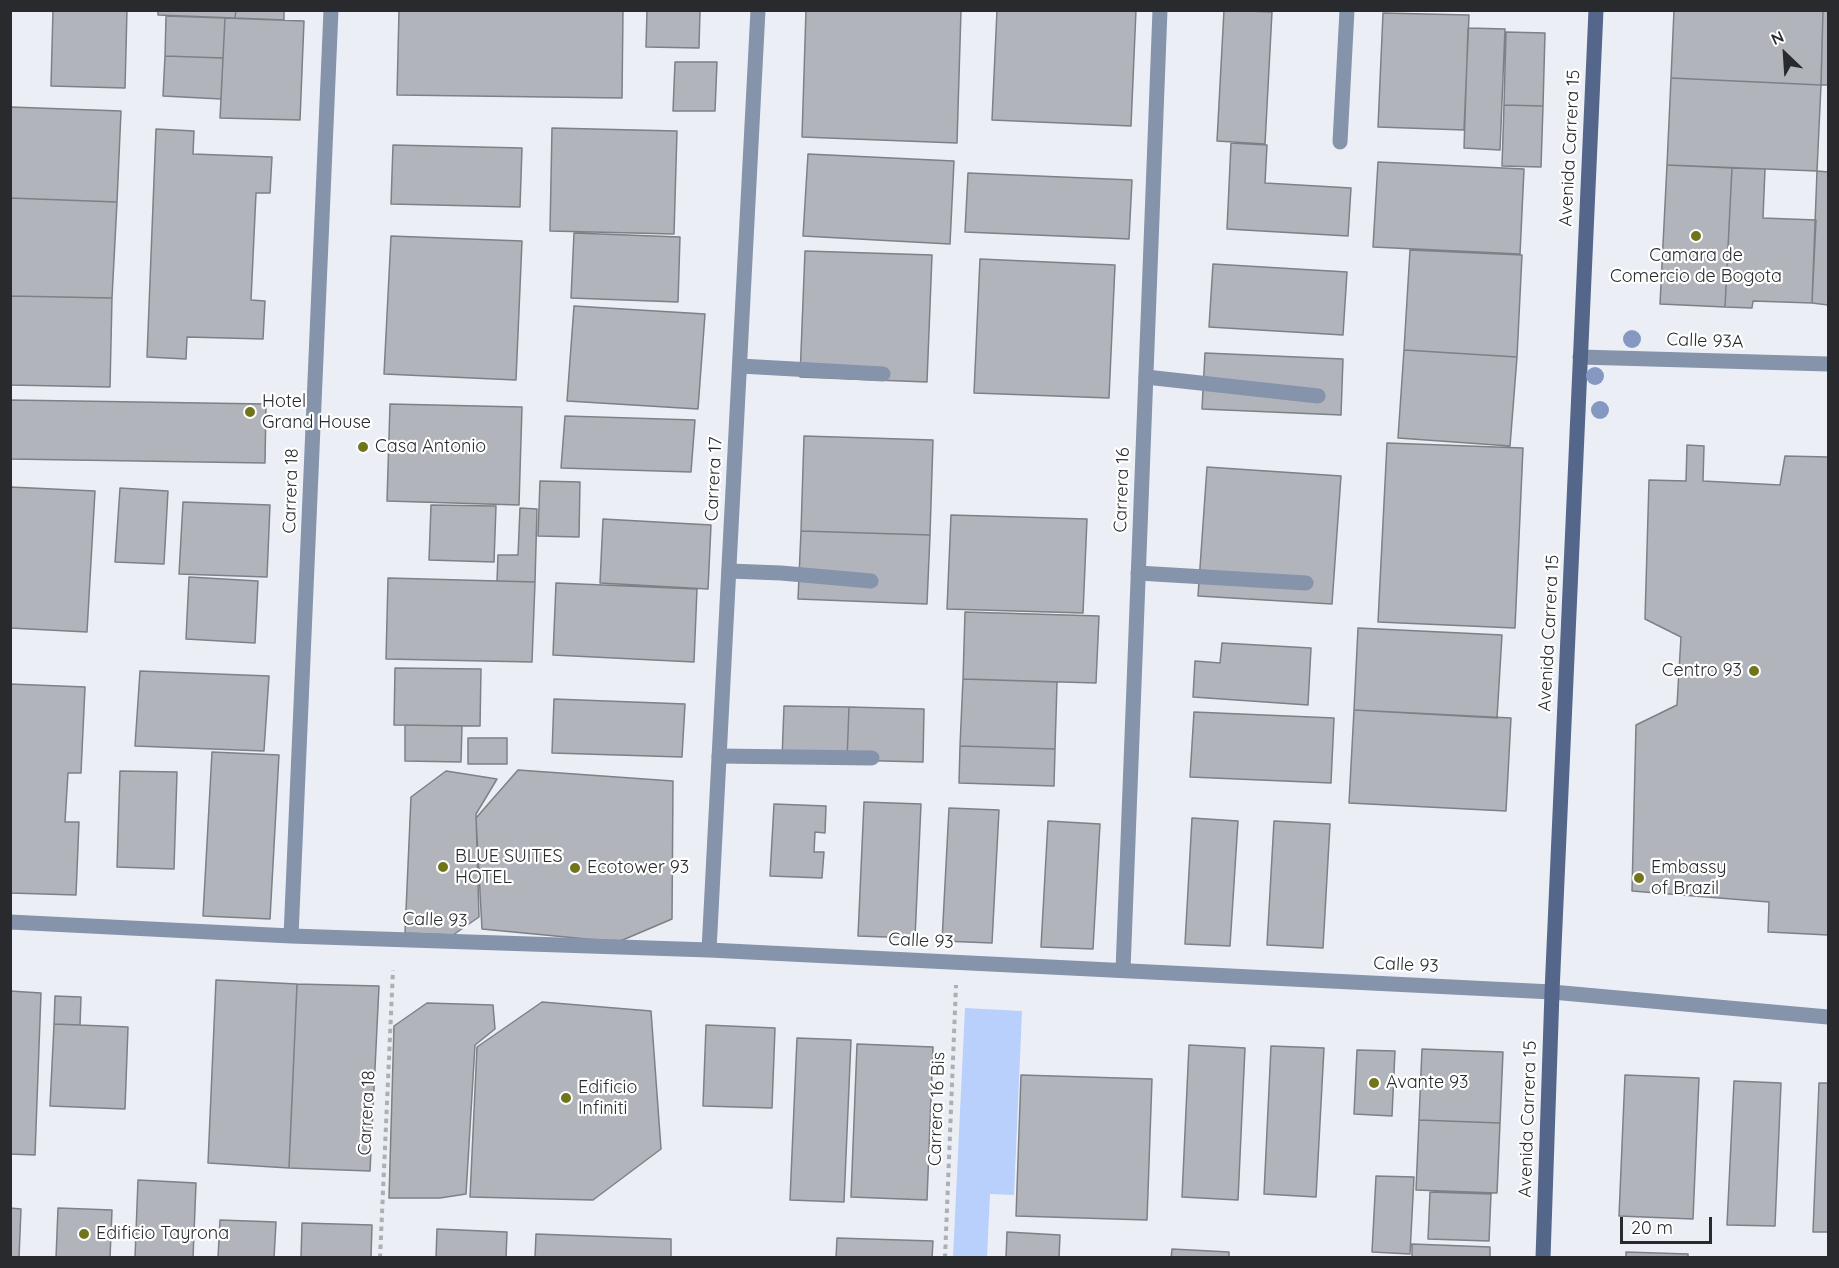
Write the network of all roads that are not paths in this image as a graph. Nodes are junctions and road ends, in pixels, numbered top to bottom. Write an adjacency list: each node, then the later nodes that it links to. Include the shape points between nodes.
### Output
1 (331, 10): 20 (street, Carrera 18)
2 (758, 10): 9 (street, Carrera 17)
3 (1160, 10): 11 (street, Carrera 16)
4 (1347, 10): 6 (street)
5 (1596, 10): 7 (main road, Avenida Carrera 15)
6 (1340, 142)
7 (1580, 357): 8 (street, Calle 93A); 23 (main road, Avenida Carrera 15)
8 (1828, 364)
9 (740, 366): 10 (street); 13 (street, Carrera 17)
10 (884, 374)
11 (1146, 377): 12 (street); 14 (street, Carrera 16)
12 (1318, 396)
13 (729, 571): 15 (street); 17 (street, Carrera 17)
14 (1138, 573): 16 (street); 22 (street, Carrera 16)
15 (871, 581)
16 (1306, 583)
17 (719, 756): 18 (street); 21 (street, Carrera 17)
18 (872, 758)
19 (10, 922): 20 (street, Calle 93)
20 (291, 936): 21 (street, Calle 93)
21 (709, 950): 22 (street, Calle 93)
22 (1123, 970): 23 (street, Calle 93)
23 (1552, 992): 24 (street, Calle 93); 25 (main road, Avenida Carrera 15)
24 (1828, 1017)
25 (1543, 1257)

